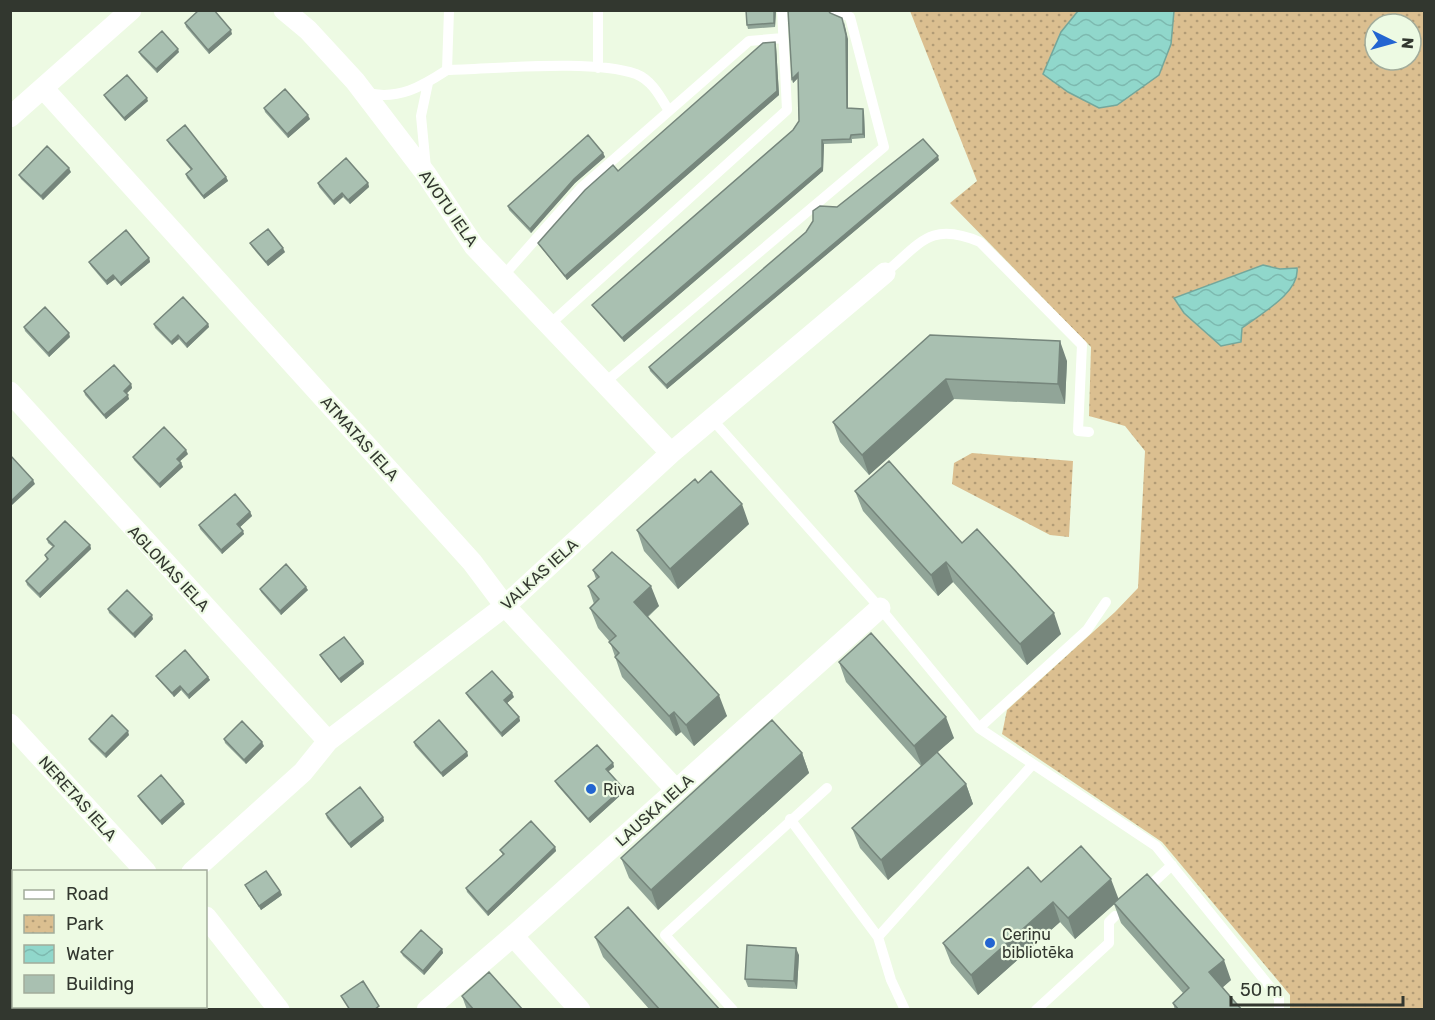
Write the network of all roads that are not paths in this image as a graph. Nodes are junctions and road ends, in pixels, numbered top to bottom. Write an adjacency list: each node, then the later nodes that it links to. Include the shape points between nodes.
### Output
1 (131, 10): 11 (street)
2 (284, 10): 12 (street, AVOTU IELA, via 308,30)
3 (449, 10): 9 (lane)
4 (598, 10): 8 (lane)
5 (782, 10): 7 (lane)
6 (836, 10): 19 (lane, via 850,17 884,147)
7 (783, 38): 13 (lane, via 749,41); 18 (lane, via 787,110)
8 (598, 68): 9 (lane); 13 (lane, via 637,74 653,86)
9 (447, 70): 10 (lane)
10 (428, 83): 12 (lane, via 384,97); 15 (lane, via 421,116)
11 (43, 88): 14 (street); 25 (street, ATMATAS IELA, via 472,562)
12 (363, 92): 15 (street, AVOTU IELA)
13 (669, 111): 17 (lane, via 581,188)
14 (10, 117)
15 (426, 174): 17 (street, AVOTU IELA, via 474,246)
16 (885, 273): 21 (street, VALKAS IELA); 22 (lane, via 929,236 959,234 980,242 1082,345 1078,431)
17 (504, 275): 18 (street, AVOTU IELA)
18 (549, 325): 19 (street, AVOTU IELA)
19 (603, 384): 23 (street, AVOTU IELA)
20 (10, 392): 29 (street, AGLONAS IELA)
21 (711, 418): 23 (street, VALKAS IELA); 26 (lane)
22 (1089, 432)
23 (671, 453): 25 (street, VALKAS IELA)
24 (1106, 602): 28 (lane, via 1087,630)
25 (505, 606): 29 (street, VALKAS IELA); 32 (street, ATMATAS IELA)
26 (880, 608): 28 (lane); 32 (street, LAUSKA IELA)
27 (10, 724): 35 (street, NERETAS IELA)
28 (979, 728): 30 (lane)
29 (328, 741): 36 (street, VALKAS IELA, via 303,772)
30 (1033, 764): 34 (lane, via 1156,846); 41 (lane)
31 (827, 788): 33 (lane)
32 (676, 790): 40 (street, LAUSKA IELA)
33 (790, 819): 41 (lane); 45 (lane, via 665,935)
34 (1172, 865): 37 (lane); 48 (lane, via 1279,998)
35 (144, 870)
36 (194, 870)
37 (1132, 901)
38 (1115, 916): 47 (lane, via 1109,922 1110,943)
39 (207, 918): 42 (street)
40 (513, 936): 43 (street, LAUSKA IELA); 44 (street)
41 (878, 937): 46 (lane, via 891,980)
42 (279, 1010)
43 (427, 1010)
44 (580, 1010)
45 (733, 1010)
46 (906, 1010)
47 (1036, 1010)
48 (1279, 1010)

